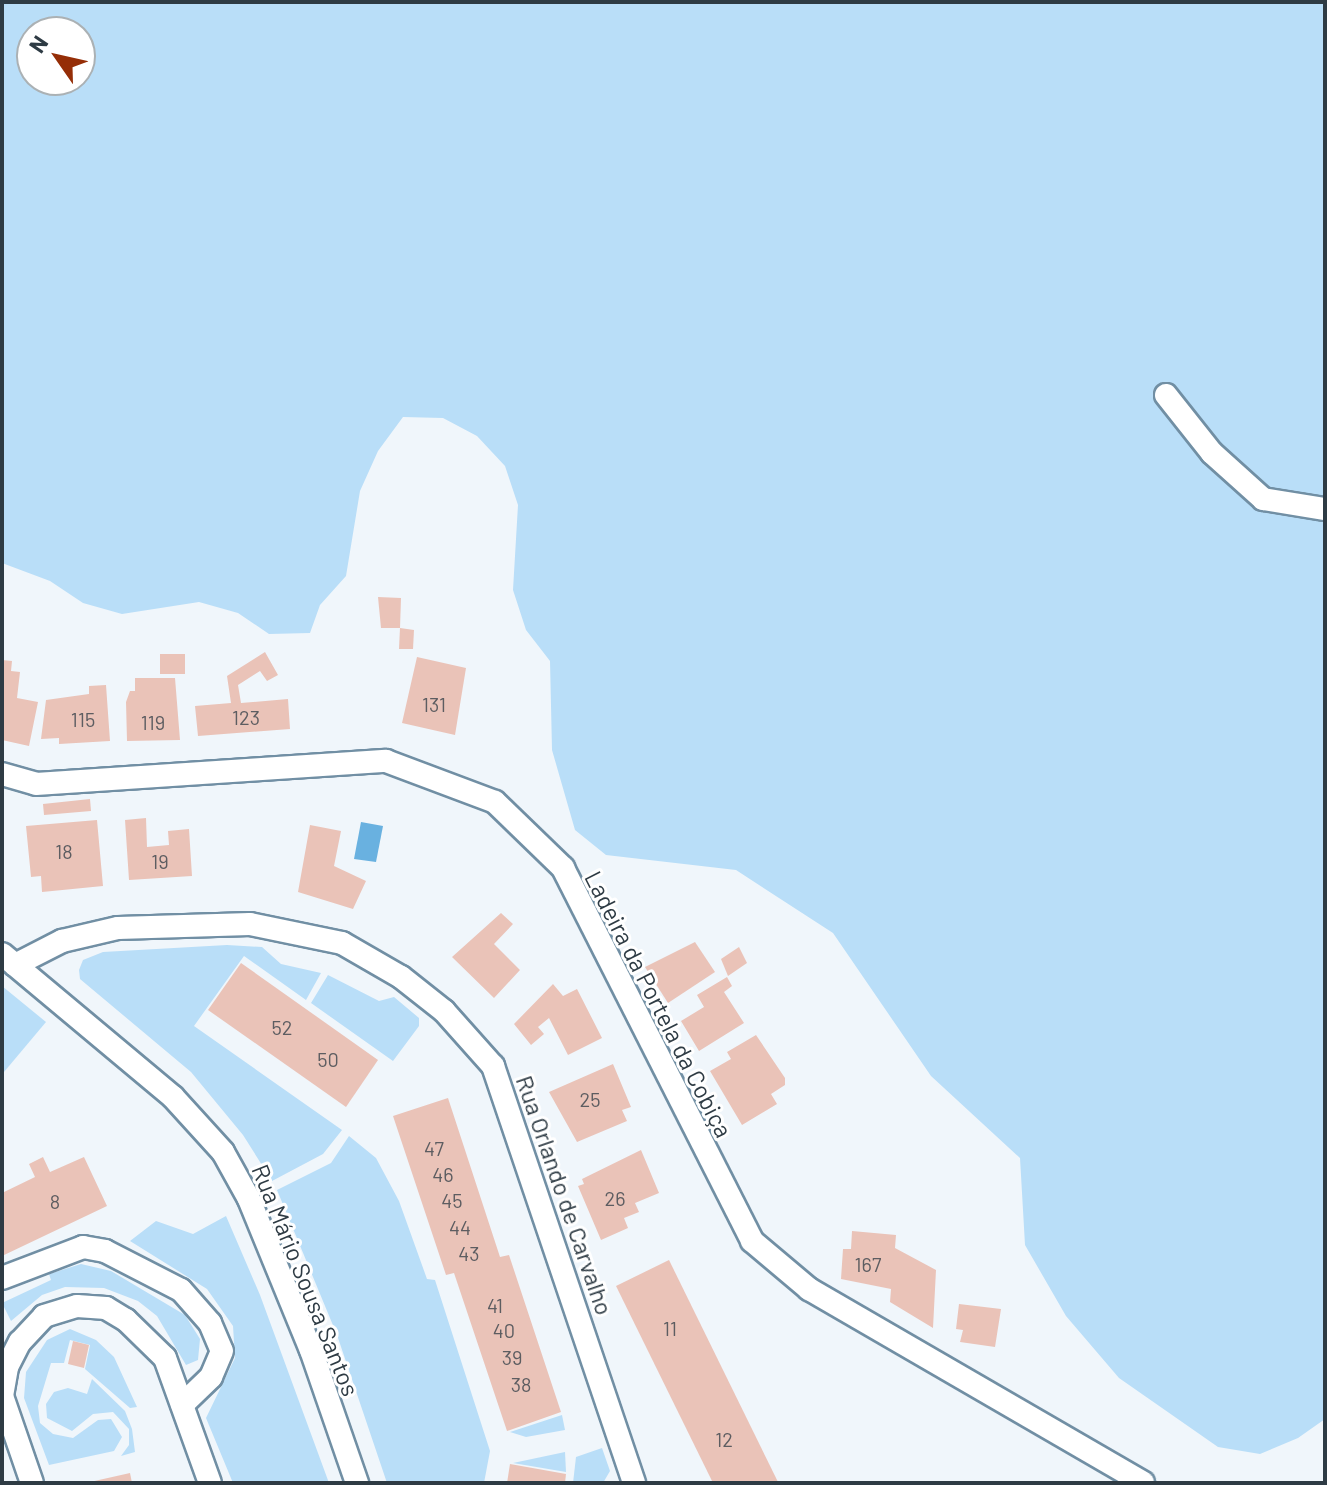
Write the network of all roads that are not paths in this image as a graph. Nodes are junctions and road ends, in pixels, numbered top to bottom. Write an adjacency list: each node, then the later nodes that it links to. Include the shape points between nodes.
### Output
1 (1166, 395): 2 (street, via 1212,453 1263,499)
2 (1325, 509)
3 (2, 774): 11 (street, Ladeira da Portela da Cobiça, via 36,784 386,761 495,802 563,868 752,1241 809,1289)
4 (9, 960): 9 (street, Rua Mário Sousa Santos, via 173,1097 223,1152 249,1199 311,1350); 10 (street, Rua Orlando de Carvalho, via 118,928 250,924 342,943 401,977 444,1011 493,1066)
5 (2, 1278): 6 (street, via 83,1247 105,1251 181,1290 210,1323 222,1351 211,1377)
6 (182, 1405): 7 (street, via 165,1358 126,1320 106,1308 77,1306 44,1316 20,1342 7,1367 2,1396); 8 (street)
7 (32, 1483)
8 (210, 1483)
9 (357, 1483)
10 (634, 1483)
11 (1143, 1483)

